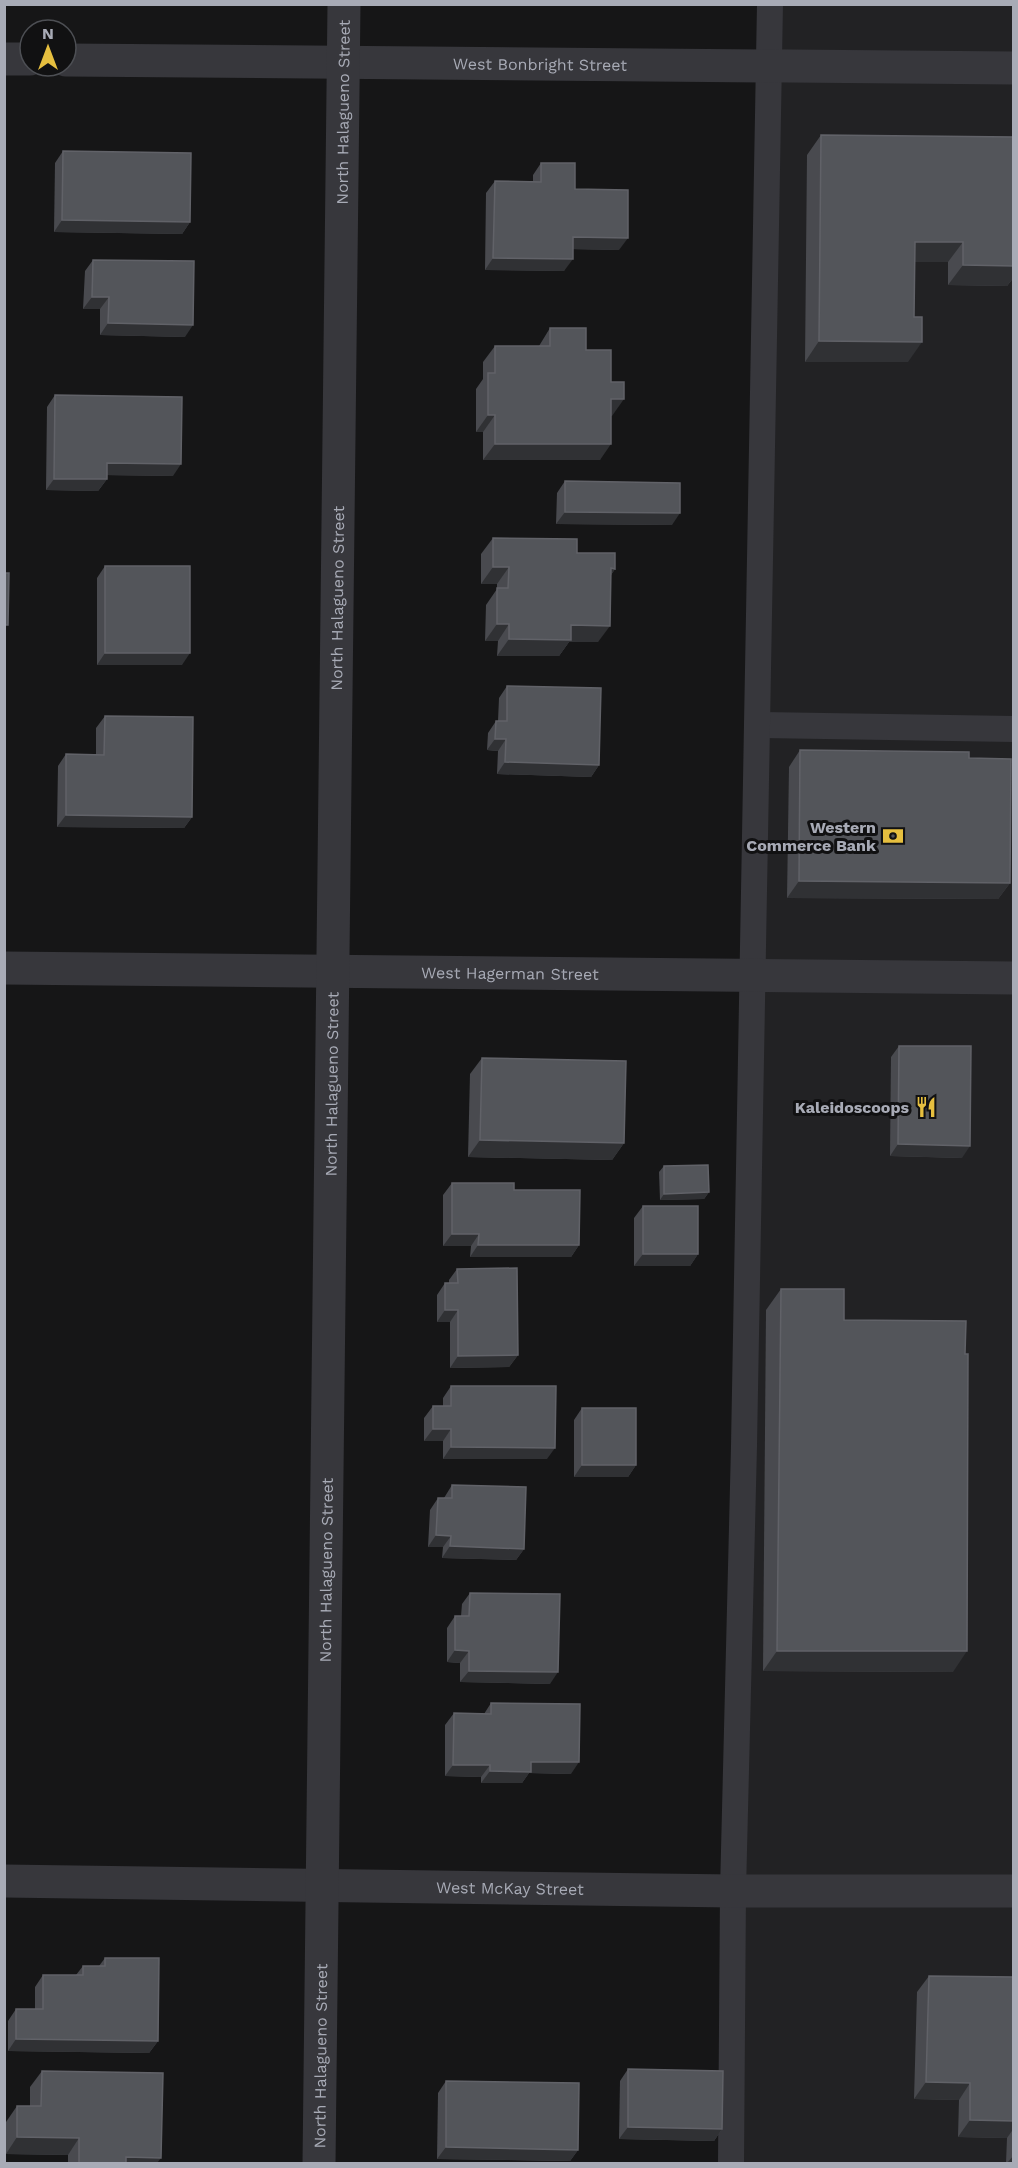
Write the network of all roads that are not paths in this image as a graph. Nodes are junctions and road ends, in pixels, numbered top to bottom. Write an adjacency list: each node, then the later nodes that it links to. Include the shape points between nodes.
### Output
1 (344, 4): 4 (street, North Halagueno Street)
2 (770, 4): 5 (lane)
3 (78, 60): 4 (street, West Bonbright Street)
4 (343, 62): 5 (street, West Bonbright Street); 10 (street, North Halagueno Street)
5 (769, 68): 6 (street, West Bonbright Street); 7 (lane)
6 (1014, 68)
7 (757, 725): 8 (lane); 11 (lane)
8 (1014, 729)
9 (4, 968): 10 (street, West Hagerman Street)
10 (332, 972): 11 (street, West Hagerman Street); 14 (street, North Halagueno Street)
11 (751, 973): 12 (street, West Hagerman Street); 15 (lane)
12 (1014, 978)
13 (4, 1881): 14 (street, West McKay Street)
14 (320, 1885): 15 (street, West McKay Street); 17 (street, North Halagueno Street)
15 (733, 1891): 16 (street, West McKay Street); 18 (lane)
16 (1014, 1891)
17 (319, 2163)
18 (731, 2163)

